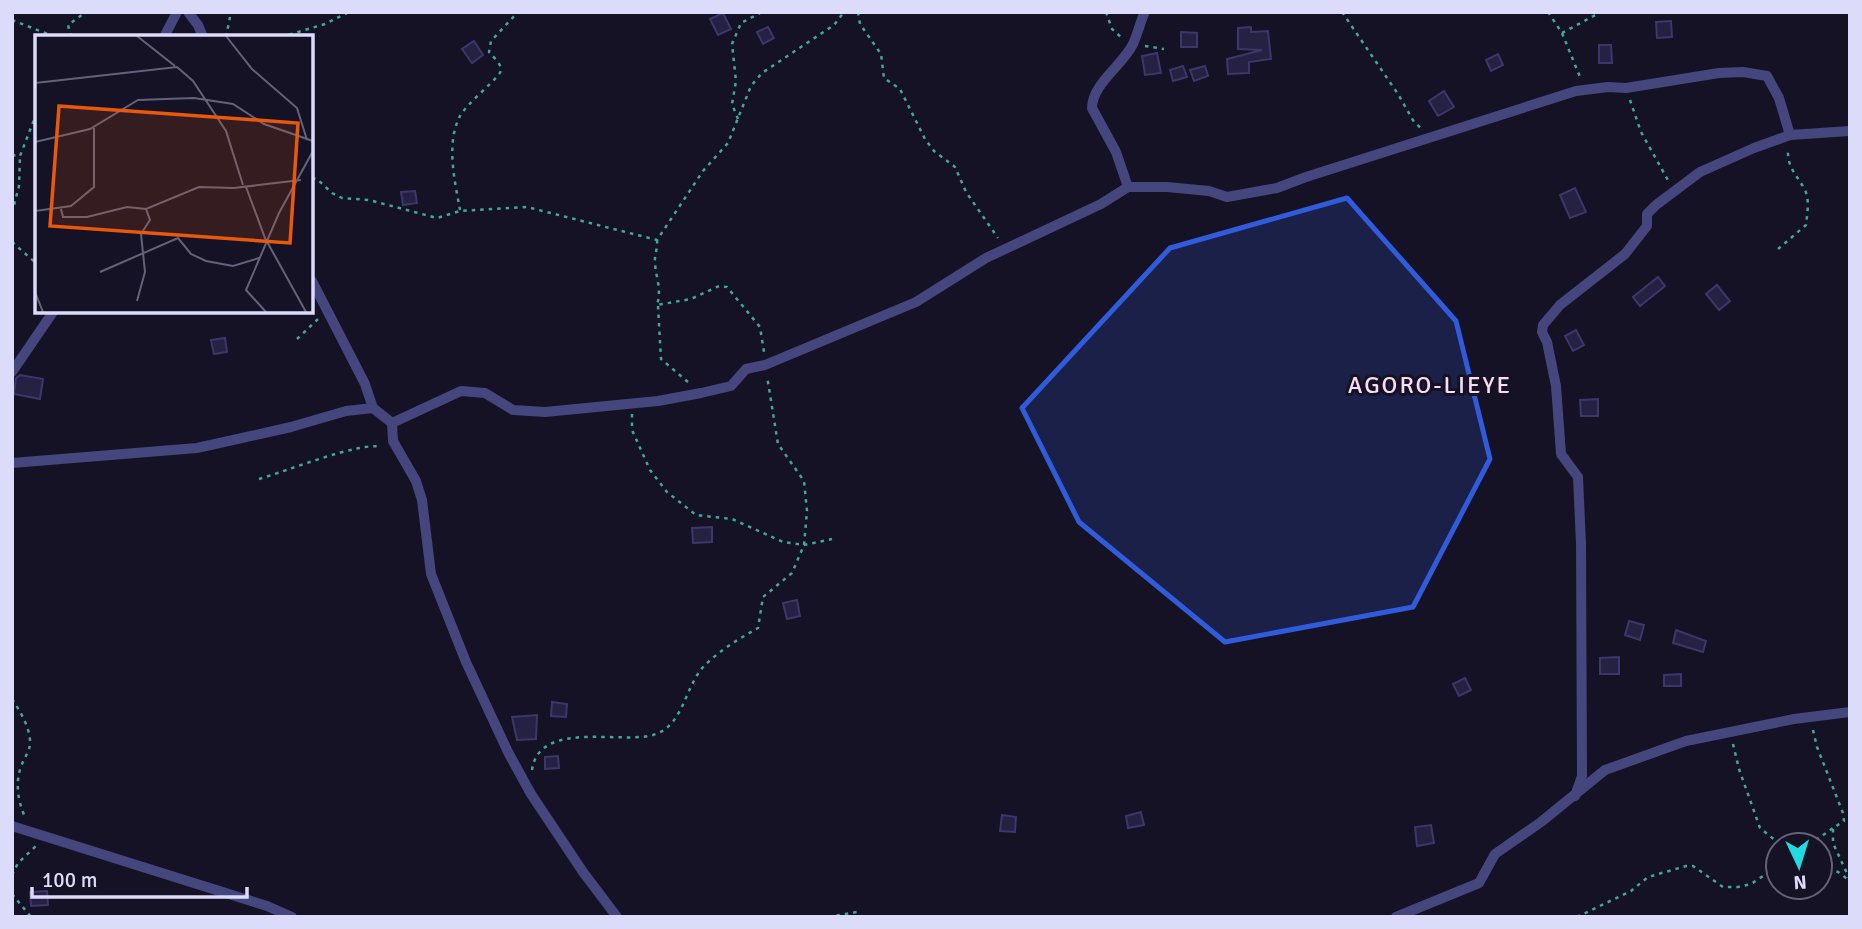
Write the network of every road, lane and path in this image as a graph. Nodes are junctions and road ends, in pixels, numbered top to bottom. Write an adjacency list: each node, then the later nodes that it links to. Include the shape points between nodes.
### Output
1 (86, 12): 17 (path, via 68,26)
2 (177, 12): 18 (street)
3 (188, 12): 19 (street)
4 (231, 12): 20 (path)
5 (349, 12): 21 (path)
6 (518, 12): 34 (path, via 491,41 489,52 501,69 498,77 481,90 457,121 452,148)
7 (762, 12): 25 (path, via 741,23 732,44 736,81 732,104)
8 (844, 12): 25 (path, via 812,42 762,73 751,86)
9 (858, 12): 38 (path, via 860,24 881,54 884,78 900,89 925,139 955,167)
10 (1145, 12): 32 (street, via 1133,44 1092,100)
11 (1342, 12): 28 (path, via 1414,122)
12 (1548, 12): 15 (path)
13 (1601, 12): 15 (path)
14 (12, 20): 16 (path)
15 (1562, 33): 23 (path)
16 (50, 35)
17 (70, 35)
18 (165, 35)
19 (202, 35)
20 (226, 35)
21 (288, 35)
22 (1626, 88): 23 (street); 27 (street, via 1719,73 1767,76); 33 (path, via 1642,132)
23 (1585, 90): 28 (street)
24 (35, 117): 30 (path)
25 (738, 119): 36 (path, via 728,143 703,171)
26 (1850, 131): 27 (street)
27 (1790, 135): 33 (street, via 1714,165); 39 (path, via 1790,167 1806,192 1806,225)
28 (1432, 136): 32 (street, via 1277,188 1240,195)
29 (12, 155): 30 (path)
30 (20, 156): 35 (path)
31 (313, 178): 34 (path, via 342,198 369,200 437,218)
32 (1128, 187): 38 (street)
33 (1673, 191): 62 (street, via 1647,214 1647,226 1625,254 1550,314 1542,332 1556,386 1561,454 1578,477 1581,776)
34 (460, 211): 36 (path, via 527,207)
35 (12, 213)
36 (657, 240): 42 (path, via 654,259 661,294)
37 (12, 242): 40 (path)
38 (1006, 249): 46 (street, via 916,302)
39 (1778, 249)
40 (35, 262)
41 (313, 283): 43 (street)
42 (657, 305): 46 (path, via 727,287 761,327); 48 (path, via 661,359)
43 (328, 309): 45 (path); 50 (street)
44 (51, 313): 47 (street)
45 (297, 339)
46 (765, 365): 48 (street, via 746,369 731,386); 56 (path, via 778,444 803,481 807,500)
47 (12, 372)
48 (701, 393): 49 (street)
49 (632, 404): 51 (street, via 522,412 473,390 461,391); 56 (path, via 632,430 650,470 682,507)
50 (373, 408): 51 (street); 53 (street, via 197,448)
51 (392, 423): 52 (street)
52 (397, 453): 54 (path, via 375,446 356,448); 61 (street, via 422,500 431,574 448,620)
53 (12, 463)
54 (259, 478)
55 (832, 539): 56 (path)
56 (804, 545): 61 (path, via 792,573 763,597 758,628 704,666 668,728 649,737 594,735 552,744 534,759)
57 (12, 699): 67 (path, via 30,740 20,766 18,792)
58 (1850, 712): 59 (street)
59 (1810, 716): 60 (street); 64 (path, via 1816,747 1843,813 1844,821)
60 (1730, 732): 62 (street, via 1686,741 1605,770); 65 (path)
61 (531, 794): 77 (street)
62 (1575, 796): 79 (street, via 1495,853 1479,883)
63 (12, 826): 67 (street)
64 (1833, 828): 66 (path); 72 (path, via 1833,843)
65 (1764, 831)
66 (1829, 831)
67 (32, 832): 68 (street)
68 (48, 837): 70 (path, via 18,863); 76 (street)
69 (1834, 871): 72 (path)
70 (12, 875)
71 (1764, 875): 80 (path, via 1751,884 1723,887 1686,866 1648,877 1631,891)
72 (1850, 880)
73 (12, 894): 75 (path)
74 (858, 912): 78 (path)
75 (31, 917)
76 (292, 917)
77 (617, 917)
78 (828, 917)
79 (1396, 917)
80 (1577, 917)

